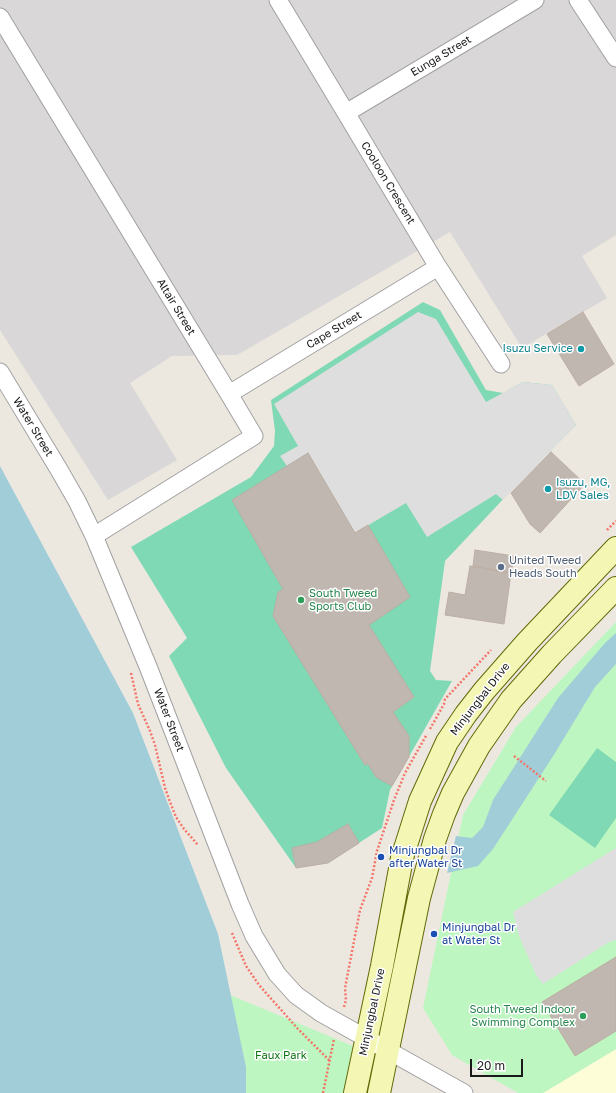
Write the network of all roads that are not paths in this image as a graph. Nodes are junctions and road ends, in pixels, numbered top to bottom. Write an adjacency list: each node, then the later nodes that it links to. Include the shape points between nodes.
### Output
1 (278, 0): 6 (street, Cooloon Crescent)
2 (535, 0): 6 (street, Eunga Street)
3 (578, 0): 5 (street)
4 (0, 17): 10 (street, Altair Street)
5 (616, 58)
6 (346, 112): 7 (street, Cooloon Crescent)
7 (438, 267): 8 (street, Cooloon Crescent); 10 (street, Cape Street)
8 (501, 364)
9 (0, 372): 11 (street, Water Street, via 77,501)
10 (229, 394): 11 (street, Altair Street, via 254,436)
11 (94, 536): 14 (street, Water Street, via 149,668 240,904 261,949 276,974 296,995 321,1013)
12 (616, 548): 14 (main road, Minjungbal Drive, via 527,642 466,714 447,742 420,801 402,858)
13 (616, 588): 15 (main road, via 511,700 479,746 453,793 435,839 419,898)
14 (367, 1039): 15 (street, Water Street); 16 (main road, Minjungbal Drive)
15 (388, 1050): 17 (main road); 18 (street, Water Street)
16 (355, 1093)
17 (379, 1093)
18 (464, 1093)

